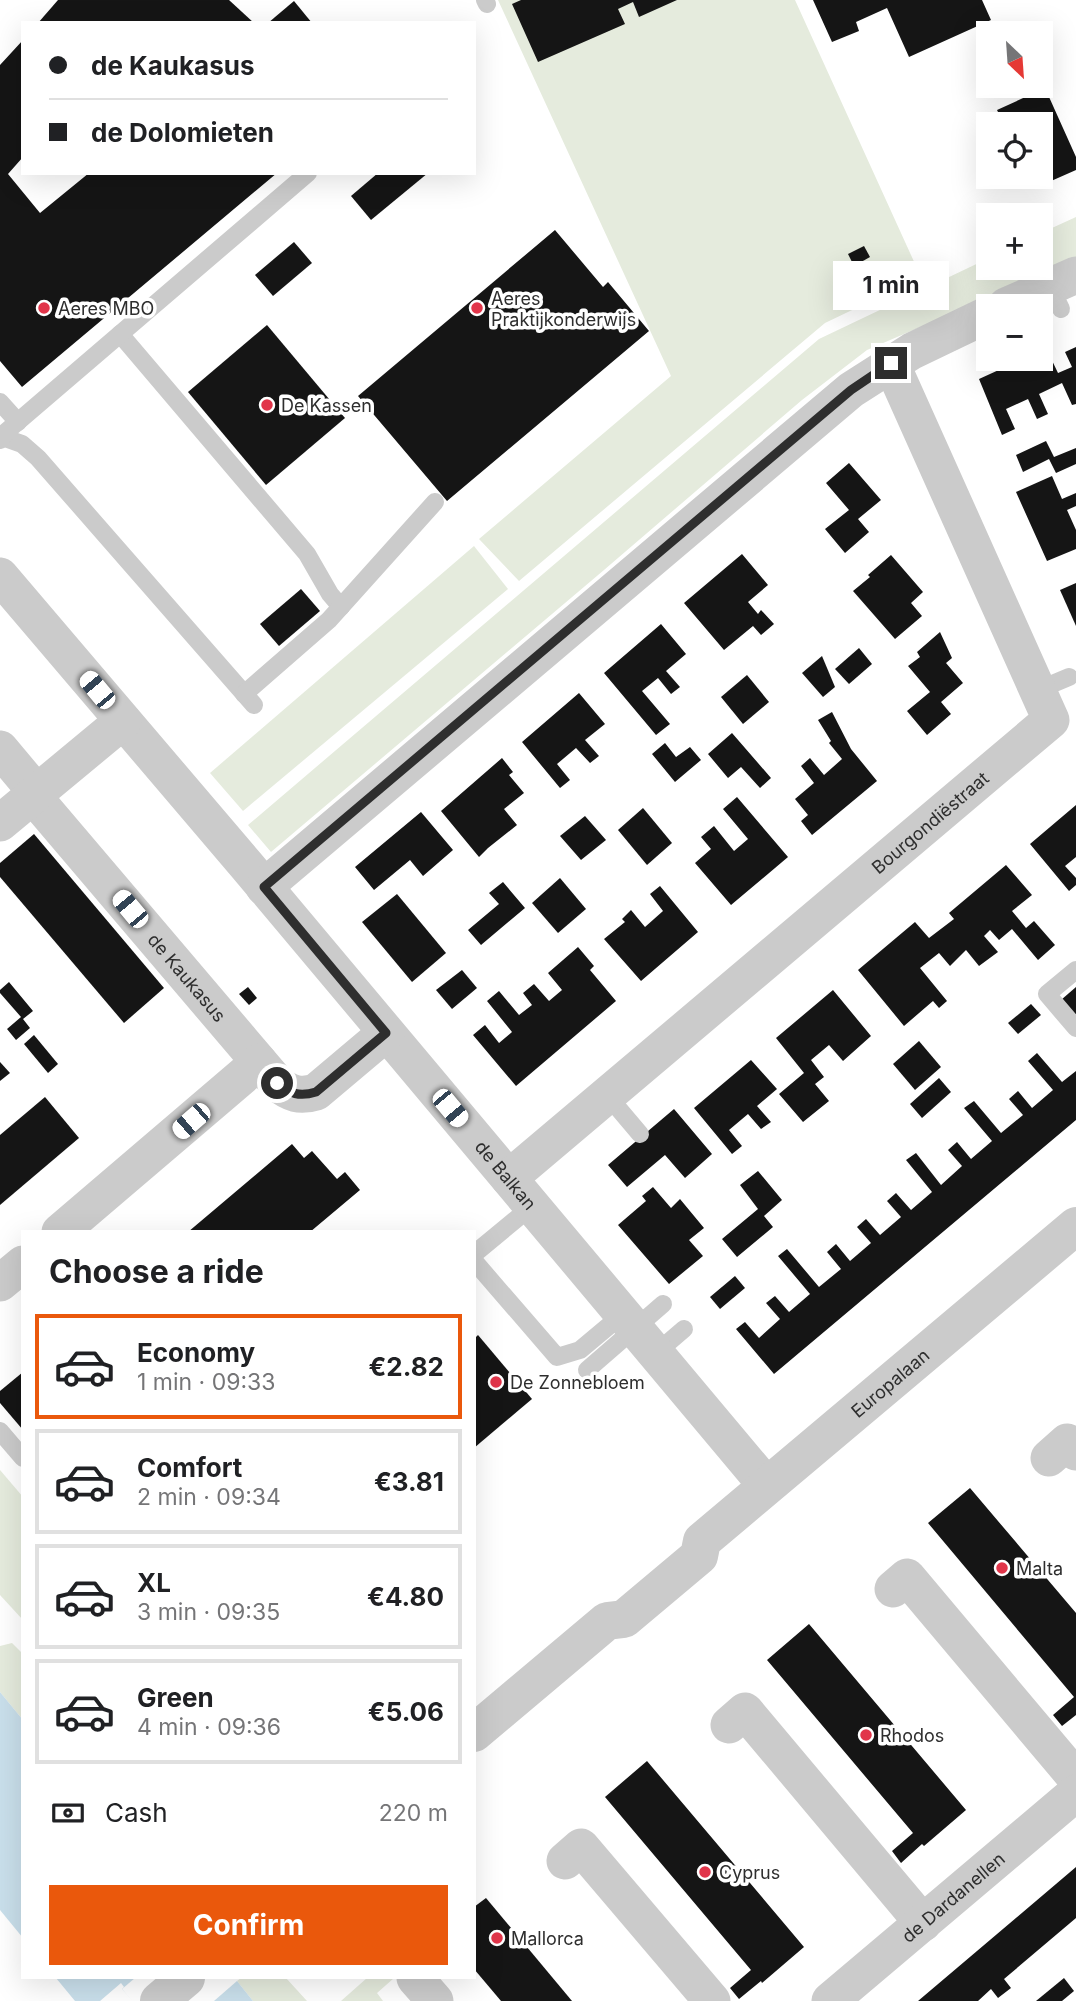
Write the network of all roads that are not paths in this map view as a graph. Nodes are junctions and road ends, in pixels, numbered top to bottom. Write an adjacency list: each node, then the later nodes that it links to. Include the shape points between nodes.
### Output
1 (306, 175): 5 (lane)
2 (1057, 285): 3 (street)
3 (1035, 294)
4 (976, 320): 6 (street)
5 (120, 334): 8 (lane); 12 (lane, via 307,554)
6 (891, 363): 17 (street, via 851,390); 22 (street, Bourgondiëstraat, via 1054,683 1051,720)
7 (0, 402): 8 (lane)
8 (18, 422): 9 (lane)
9 (1, 438): 12 (lane, via 22,444 38,457 249,700)
10 (435, 502): 12 (lane)
11 (0, 576): 13 (street, de Balkan)
12 (341, 607)
13 (122, 721): 15 (street); 17 (street, de Balkan)
14 (0, 749): 15 (street, de Kaukasus)
15 (35, 794): 16 (street); 21 (street, de Kaukasus)
16 (0, 823)
17 (264, 887): 20 (street, de Balkan)
18 (1076, 970): 19 (lane, via 1047,994)
19 (1076, 1028)
20 (386, 1033): 21 (street, de Kaukasus, via 321,1101 289,1092); 24 (street, de Balkan)
21 (259, 1062): 27 (street)
22 (607, 1095): 23 (lane); 24 (street, Bourgondiëstraat)
23 (640, 1134)
24 (509, 1178): 25 (street, de Balkan)
25 (532, 1206): 28 (lane); 34 (street, de Balkan)
26 (1076, 1226): 38 (street, Europalaan)
27 (62, 1230)
28 (476, 1252)
29 (476, 1263): 34 (lane, via 557,1357)
30 (21, 1266): 31 (street)
31 (0, 1283)
32 (663, 1304): 34 (lane)
33 (684, 1329): 34 (lane)
34 (638, 1332): 35 (lane); 38 (street, de Balkan)
35 (587, 1370)
36 (0, 1431): 37 (lane)
37 (21, 1456)
38 (767, 1486): 41 (street, Europalaan, via 702,1541 687,1540 609,1604 607,1621)
39 (893, 1589): 42 (street, via 907,1577)
40 (729, 1725): 45 (street, via 745,1711)
41 (476, 1731)
42 (1076, 1778)
43 (1076, 1793): 45 (street, de Dardanellen)
44 (565, 1861): 48 (street, via 581,1847)
45 (923, 1923): 49 (street, de Dardanellen)
46 (416, 1979): 47 (street)
47 (435, 2001)
48 (712, 2001)
49 (830, 2001)

